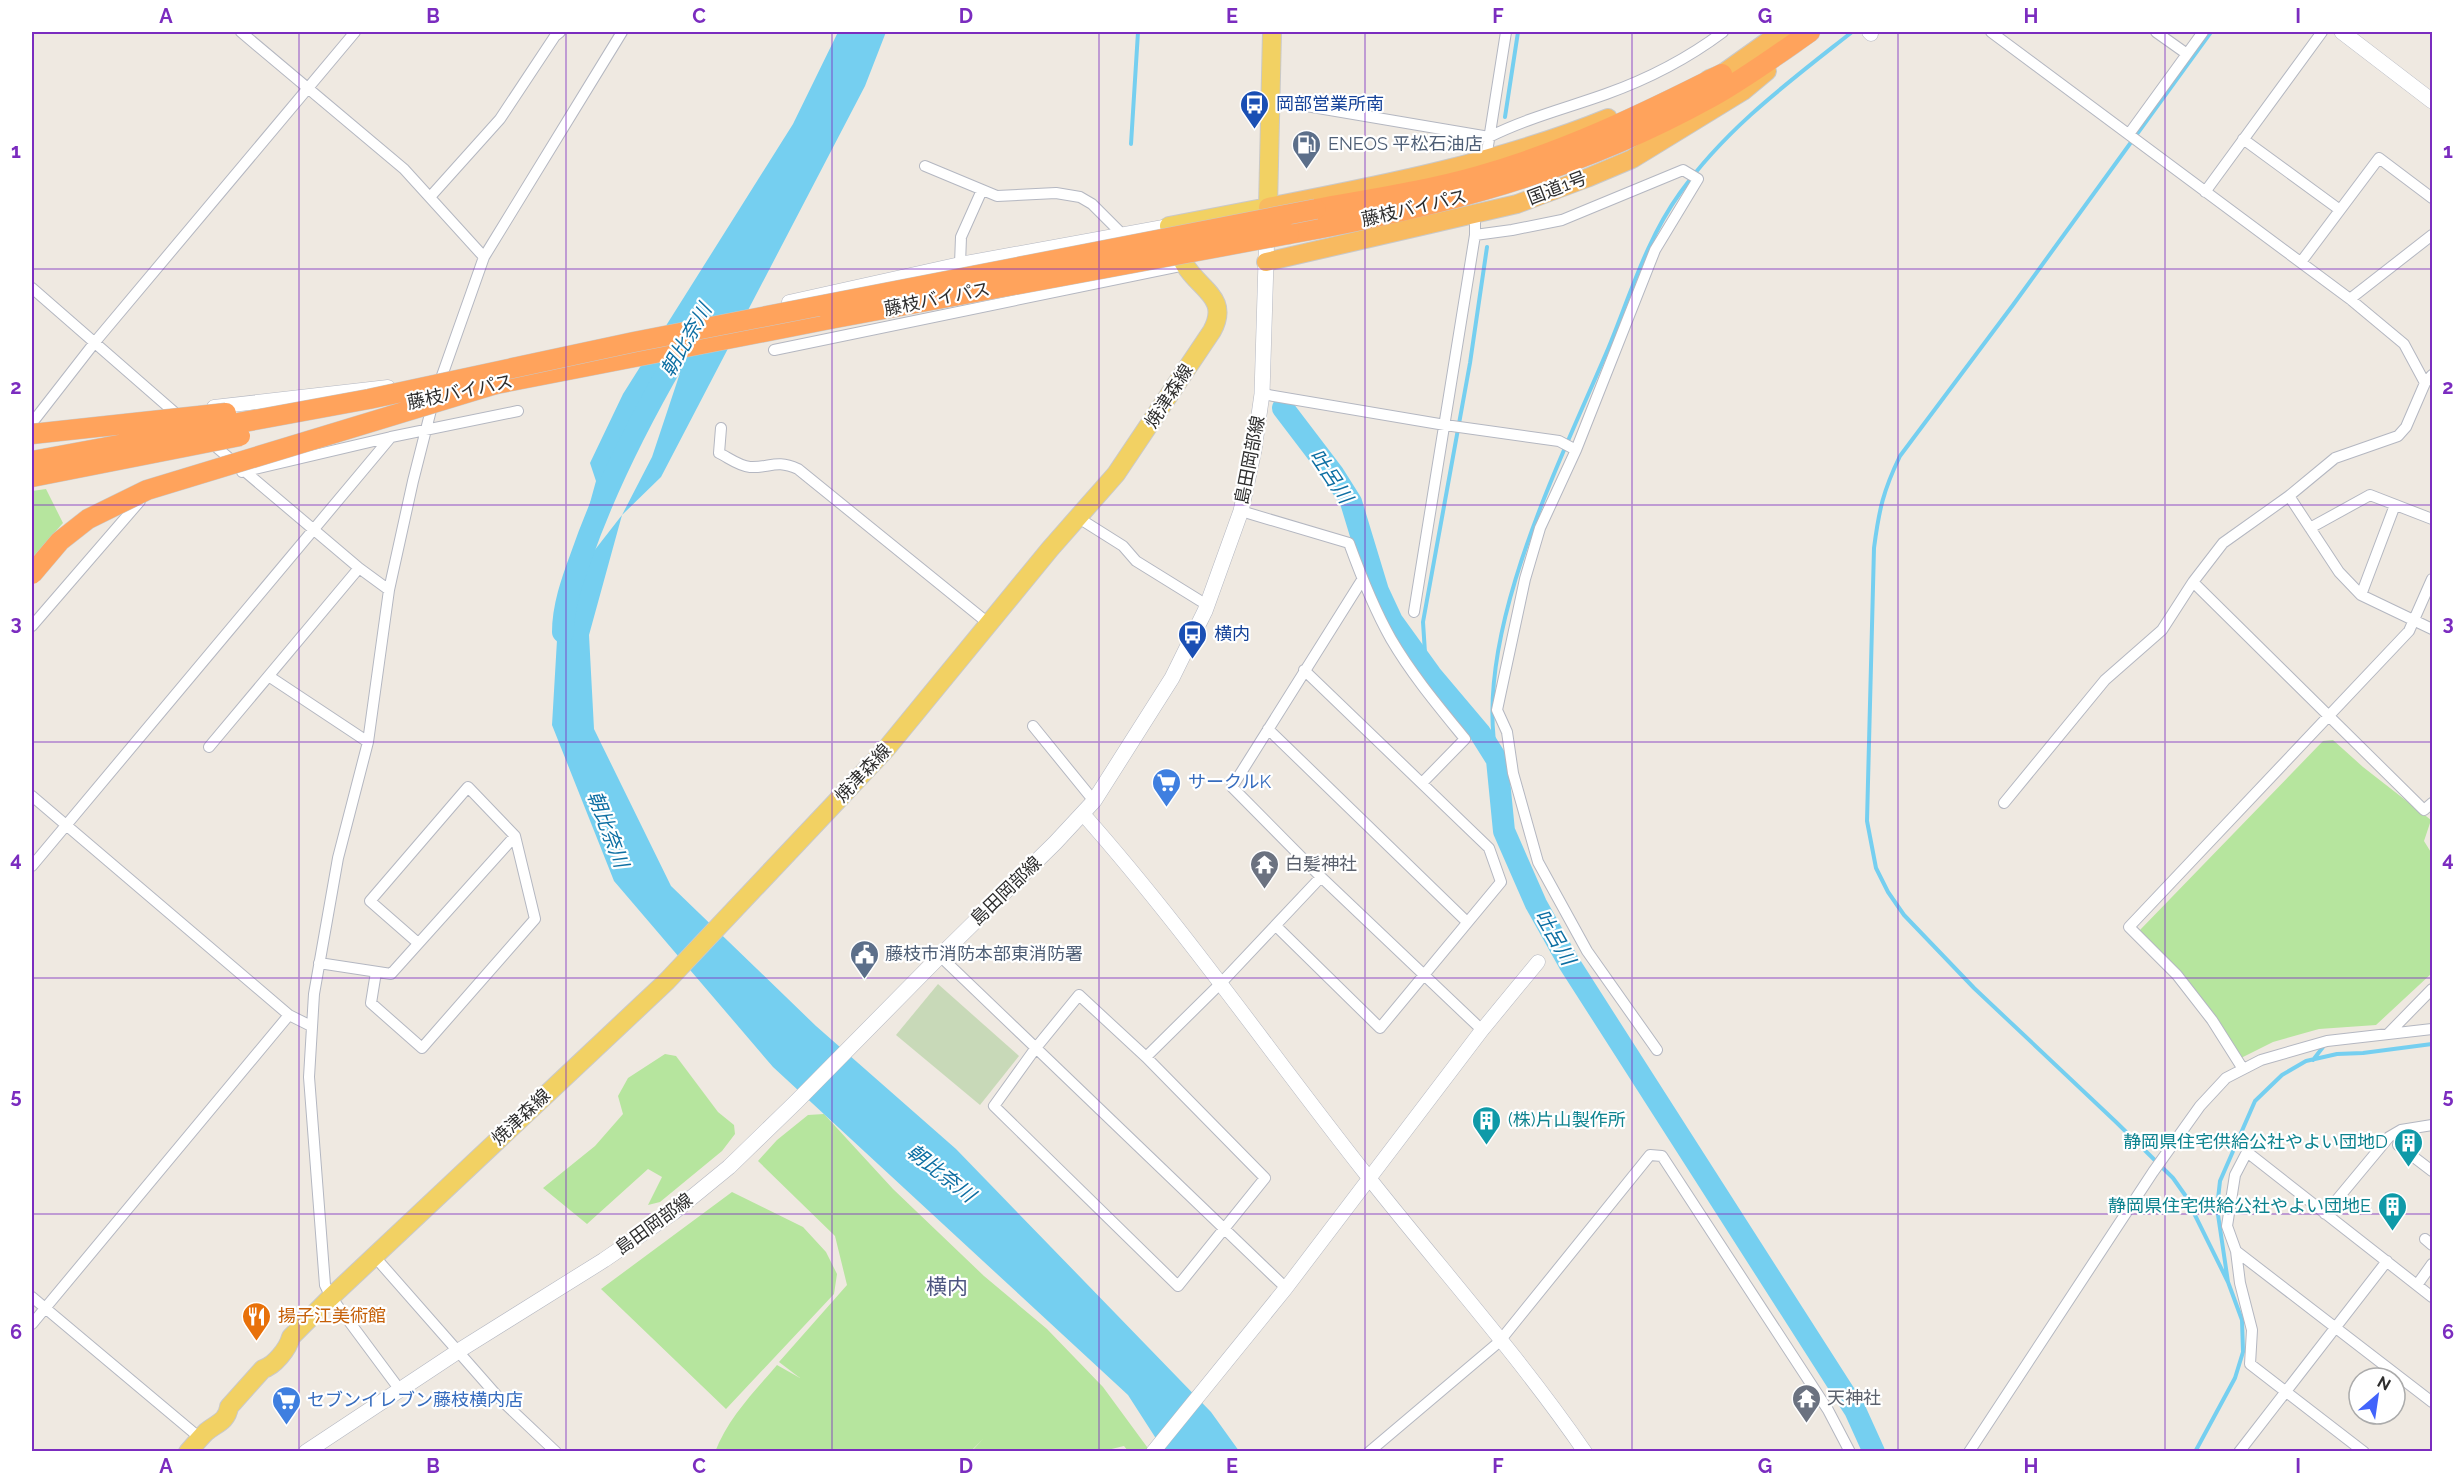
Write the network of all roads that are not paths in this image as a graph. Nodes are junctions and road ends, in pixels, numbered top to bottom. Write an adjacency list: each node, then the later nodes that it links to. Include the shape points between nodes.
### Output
1 (241, 32): 18 (street)
2 (354, 32): 18 (street)
3 (560, 32): 28 (street, via 500,119)
4 (608, 32): 15 (street)
5 (1272, 32): 19 (main road)
6 (1506, 32): 22 (street)
7 (1723, 32): 22 (street, via 1654,75)
8 (1781, 32): 17 (highway)
9 (1810, 32): 38 (highway, 国道1号, via 1743,91 1632,159 1517,204); 48 (highway, 藤枝バイパス, bridge, via 1709,98 1638,134 1530,177 1449,201)
10 (1991, 32): 21 (street)
11 (2156, 32): 16 (street)
12 (2203, 32): 16 (street)
13 (2322, 32): 23 (street)
14 (2347, 33): 20 (main road)
15 (619, 36): 37 (street)
16 (2187, 54): 21 (street)
17 (1722, 74): 30 (highway, via 1571,134 1381,184); 50 (highway, 藤枝バイパス, bridge, via 1620,125 1511,166 1420,190 634,342)
18 (308, 88): 28 (street, via 404,169); 44 (street)
19 (1271, 100): 22 (street); 30 (main road)
20 (2433, 101)
21 (2128, 134): 27 (street)
22 (1489, 137): 24 (street)
23 (2244, 139): 27 (street); 31 (street)
24 (1487, 152)
25 (925, 166): 26 (street)
26 (982, 190): 34 (street, via 997,196 1056,193 1080,197); 40 (street, via 961,237)
27 (2205, 192): 39 (street)
28 (430, 197): 37 (street)
29 (2433, 198): 31 (street, via 2379,158)
30 (1268, 207): 33 (main road); 38 (main road, 島田岡部線)
31 (2340, 210): 39 (street)
32 (1475, 222): 35 (street)
33 (1169, 226): 34 (street); 41 (main road, 焼津森線)
34 (1123, 235): 40 (street)
35 (1474, 235): 54 (street); 60 (street, via 1562,220 1683,170 1698,179 1655,250)
36 (2433, 236): 43 (street)
37 (484, 257): 47 (street)
38 (1266, 262): 49 (main road, 島田岡部線)
39 (2301, 262): 43 (street)
40 (960, 264): 47 (street, bridge)
41 (1185, 265): 45 (street); 67 (main road, 焼津森線, via 1217,304 1217,322 1134,451)
42 (32, 288): 44 (street)
43 (2350, 299): 46 (street, via 2404,344)
44 (95, 342): 52 (street); 53 (street)
45 (774, 350)
46 (2429, 379): 64 (street, via 2398,436 2335,458)
47 (440, 381): 52 (street); 56 (street)
48 (496, 384): 63 (highway, 藤枝バイパス, bridge); 72 (highway, bridge, via 147,489 88,519 60,541)
49 (1262, 394): 54 (street); 66 (main road, 島田岡部線)
50 (369, 399): 57 (highway, bridge); 61 (highway, 藤枝バイパス, bridge)
51 (518, 411): 56 (street)
52 (174, 412): 59 (street); 62 (street)
53 (32, 423)
54 (1444, 425): 60 (street, via 1559,441); 79 (street)
55 (721, 428): 81 (street, via 719,453 741,465 782,462 798,469)
56 (425, 430): 58 (street); 76 (street)
57 (32, 434)
58 (391, 436): 62 (street); 69 (street)
59 (32, 440)
60 (1576, 450): 117 (street, via 1537,538 1497,710 1507,732 1513,773 1538,862 1587,951)
61 (32, 461)
62 (247, 471): 69 (street); 82 (street, via 188,478 148,494 131,508)
63 (32, 477)
64 (2289, 496): 70 (street); 75 (street, via 2223,543)
65 (2396, 505): 68 (street); 70 (street, via 2370,495); 77 (street)
66 (1241, 511): 74 (street, via 1349,543); 78 (main road, 島田岡部線)
67 (1077, 517): 78 (street, via 1123,546 1136,561); 81 (main road, 焼津森線)
68 (2433, 519)
69 (314, 528): 71 (street); 97 (street)
70 (2310, 528): 77 (street, via 2339,572)
71 (359, 568): 76 (street); 85 (street)
72 (32, 574)
73 (2433, 579): 80 (street)
74 (1362, 580): 84 (street); 91 (street, via 1392,640 1424,689 1465,739)
75 (2193, 582): 86 (street); 94 (street, via 2162,630 2105,680)
76 (389, 590): 89 (street)
77 (2361, 595): 80 (street)
78 (1207, 605): 93 (main road, 島田岡部線, via 1172,678)
79 (1414, 612)
80 (2415, 622): 83 (street); 86 (street)
81 (988, 623): 127 (main road, 焼津森線, via 886,749 667,981)
82 (32, 626)
83 (2433, 629)
84 (1304, 670): 88 (street); 91 (street)
85 (270, 677): 89 (street); 90 (street)
86 (2330, 717): 95 (street, via 2424,810); 119 (street, via 2129,927 2184,984)
87 (1033, 726): 93 (street)
88 (1268, 729): 100 (street, via 1232,787); 101 (street)
89 (368, 742): 106 (street, via 338,858)
90 (209, 747)
91 (1422, 783): 101 (street, via 1489,848 1500,882)
92 (32, 796): 97 (street)
93 (1094, 801): 96 (main road, 島田岡部線)
94 (2004, 803)
95 (2432, 804)
96 (1083, 814): 104 (main road, 島田岡部線); 109 (street)
97 (66, 825): 99 (street); 111 (street)
98 (515, 836): 103 (street); 103 (street, via 468,787 370,901); 107 (street, via 535,919 422,1048 371,1003)
99 (32, 866)
100 (1321, 877): 102 (street); 108 (street)
101 (1467, 922): 108 (street)
102 (1275, 926): 108 (street, via 1380,1028); 109 (street)
103 (418, 943): 107 (street, via 391,974)
104 (940, 956): 116 (street); 139 (main road, 島田岡部線, via 729,1167 674,1212 604,1260)
105 (1538, 962): 114 (street)
106 (319, 963): 107 (street); 112 (street)
107 (376, 972)
108 (1424, 976): 114 (street)
109 (1222, 982): 118 (street); 123 (street)
110 (2433, 989): 115 (street)
111 (289, 1015): 112 (street); 135 (street)
112 (311, 1026): 133 (street, via 311,1106 325,1285)
113 (2433, 1029): 115 (street)
114 (1482, 1030): 123 (street)
115 (2388, 1034): 119 (street, via 2327,1041 2261,1060)
116 (1035, 1049): 118 (street, via 1079,996); 125 (street); 125 (street, via 994,1106 1178,1286)
117 (1657, 1050)
118 (1146, 1057): 125 (street, via 1265,1178)
119 (2243, 1070): 150 (street, via 2226,1078 2211,1092 2164,1156)
120 (2433, 1125): 124 (street, via 2401,1130 2389,1137)
121 (2398, 1145): 122 (street)
122 (2433, 1171)
123 (1369, 1178): 131 (street); 138 (street)
124 (2325, 1214): 126 (street, via 2247,1152 2235,1175 2229,1205 2227,1226); 128 (street)
125 (1225, 1228): 131 (street)
126 (2236, 1251): 137 (street); 141 (street, via 2252,1330 2250,1364)
127 (375, 1257): 133 (main road, 焼津森線); 139 (street)
128 (2387, 1261): 130 (street); 137 (street)
129 (2433, 1264): 130 (street)
130 (2417, 1285): 134 (street)
131 (1286, 1288): 146 (street)
132 (32, 1297): 135 (street)
133 (331, 1297): 140 (street); 143 (main road, 焼津森線, via 229,1407 218,1426 209,1429)
134 (2433, 1297)
135 (44, 1308): 136 (street); 143 (street)
136 (32, 1324)
137 (2336, 1326): 141 (street); 142 (street)
138 (1502, 1339): 147 (street); 148 (street); 149 (street, via 1650,1155 1662,1156 1828,1410)
139 (460, 1350): 140 (main road, 島田岡部線); 145 (street, via 499,1398)
140 (400, 1390): 144 (main road, 島田岡部線)
141 (2286, 1393): 151 (street); 152 (street)
142 (2433, 1402)
143 (194, 1445)
144 (306, 1452)
145 (556, 1452)
146 (1153, 1452)
147 (1369, 1452)
148 (1585, 1452)
149 (1850, 1452)
150 (1969, 1452)
151 (2239, 1452)
152 (2364, 1452)

